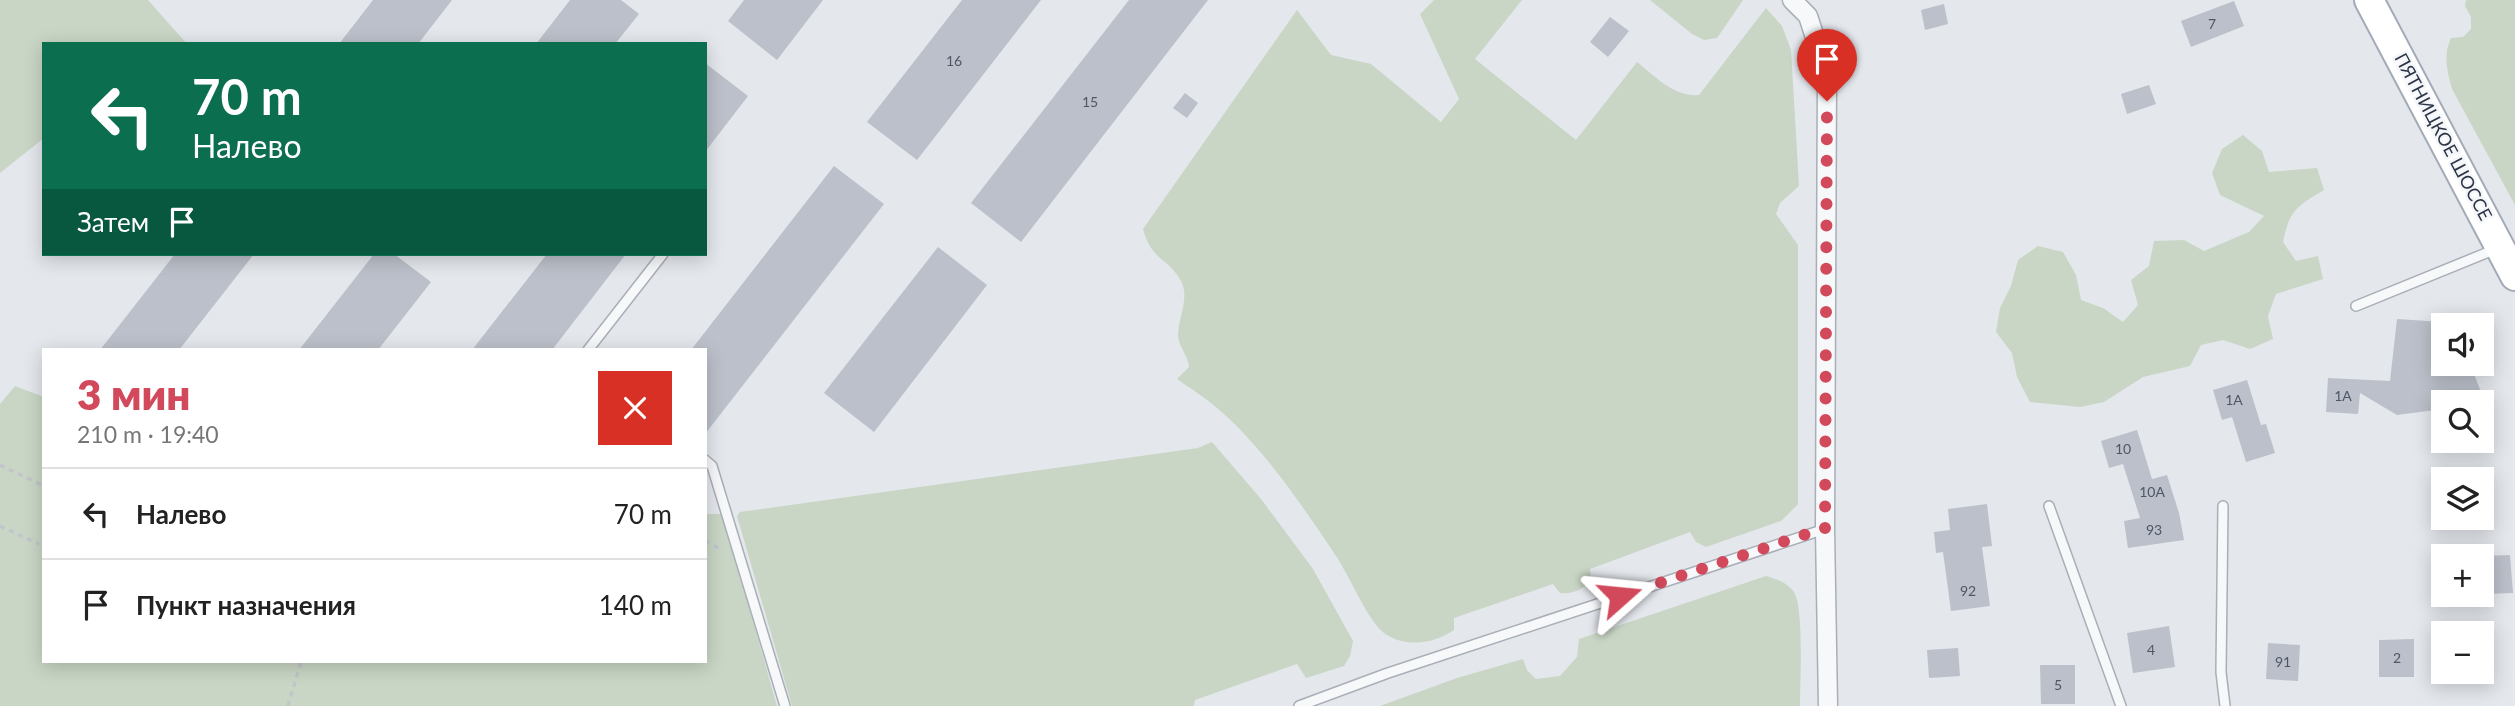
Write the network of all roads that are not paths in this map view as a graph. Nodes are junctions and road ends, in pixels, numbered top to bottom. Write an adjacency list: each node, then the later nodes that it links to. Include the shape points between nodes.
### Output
1 (1792, 0): 11 (street, via 1808,16 1827,74)
2 (2369, 0): 3 (main road, ПЯТНИЦКОЕ ШОССЕ)
3 (2501, 247): 5 (main road, ПЯТНИЦКОЕ ШОССЕ); 6 (lane)
4 (661, 256): 7 (lane)
5 (2515, 276)
6 (2356, 306)
7 (590, 348)
8 (707, 462): 12 (lane)
9 (2049, 506): 15 (lane)
10 (2223, 506): 16 (lane, via 2221,672)
11 (1825, 528): 13 (lane); 14 (street)
12 (785, 706)
13 (1299, 706)
14 (1828, 706)
15 (2122, 706)
16 (2225, 706)

